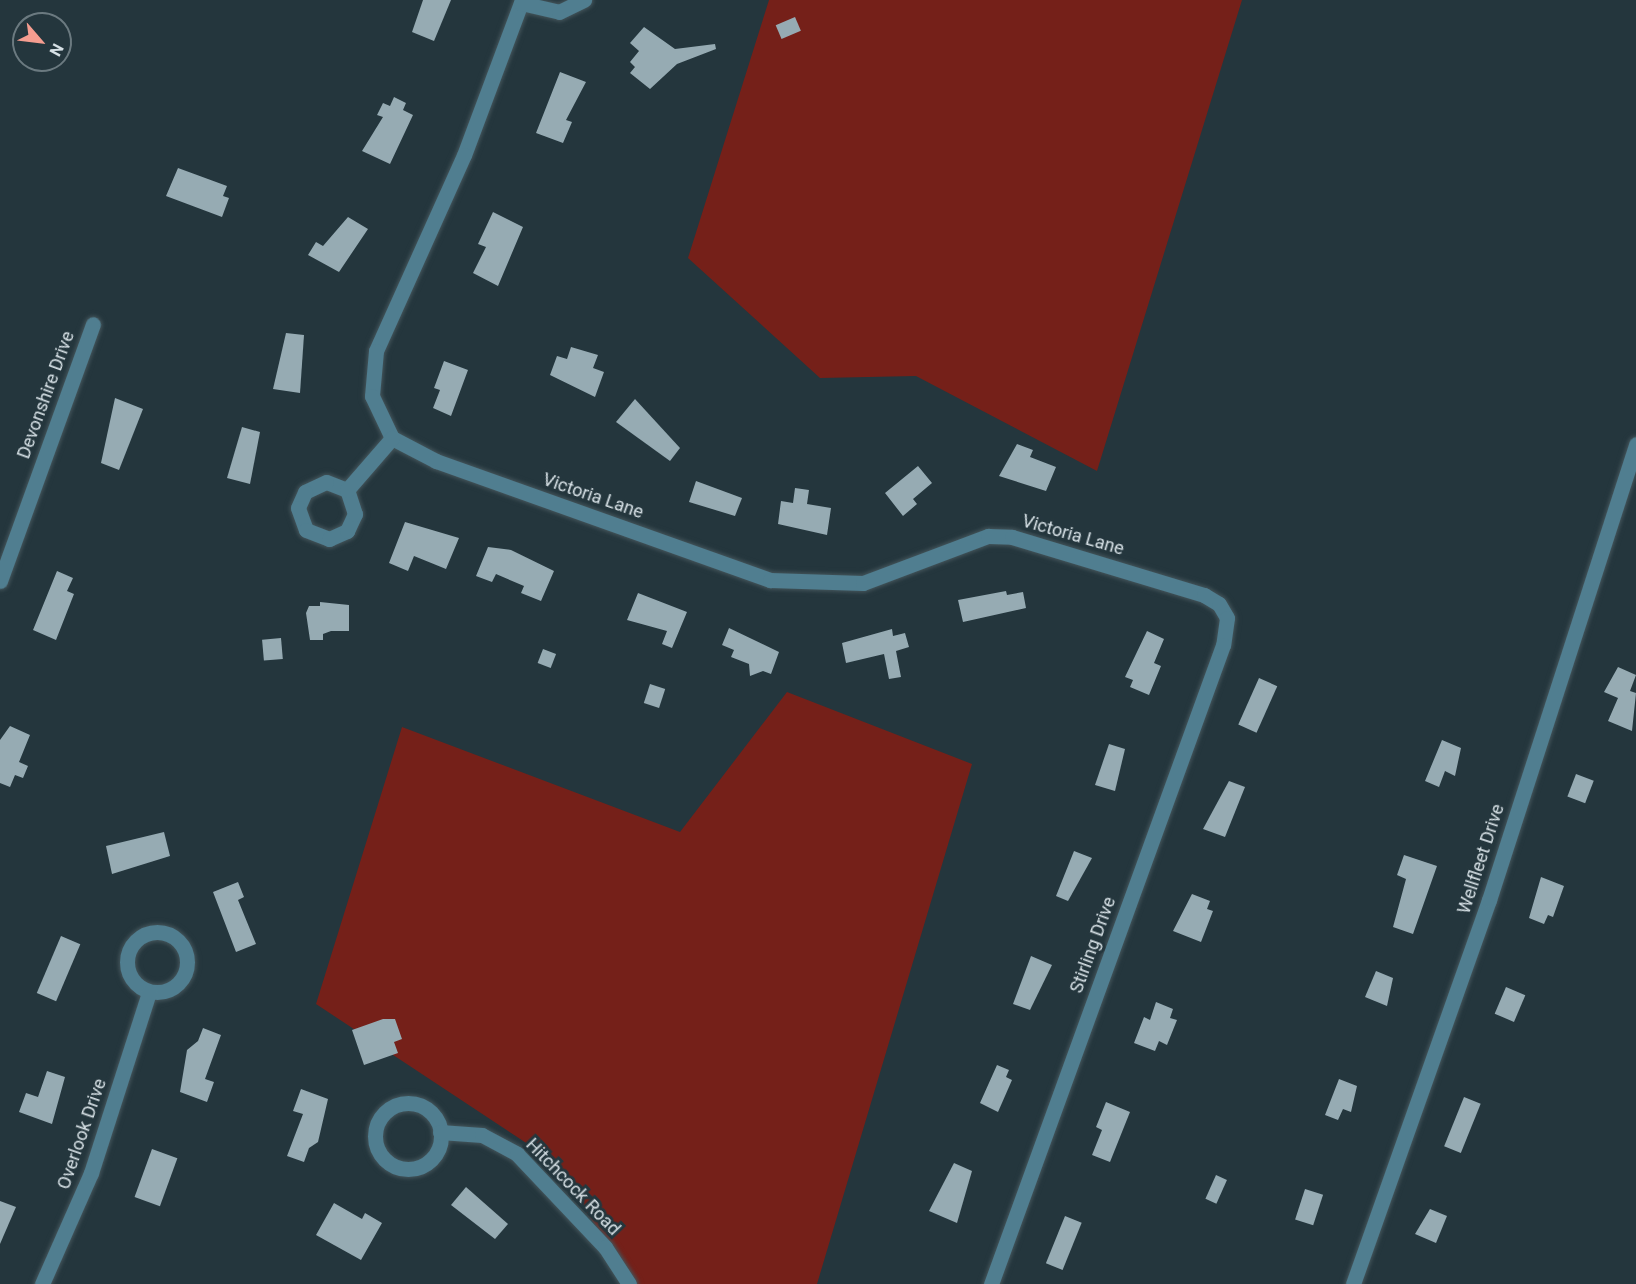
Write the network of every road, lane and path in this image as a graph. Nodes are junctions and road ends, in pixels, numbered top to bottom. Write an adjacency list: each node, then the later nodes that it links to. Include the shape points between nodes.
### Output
1 (584, 0): 2 (street, Victoria Lane, via 559,12)
2 (522, 2): 4 (street, Victoria Lane, via 464,155 376,351 372,396 375,412)
3 (93, 324): 7 (street, Devonshire Drive)
4 (392, 438): 6 (street); 8 (street, Victoria Lane, via 436,461 770,580 863,583 988,536 1012,537 1204,595 1219,604)
5 (1636, 444): 14 (street, Wellfleet Drive, via 1489,900)
6 (347, 490)
7 (0, 581)
8 (1227, 618): 13 (street, Stirling Drive, via 1223,645)
9 (148, 992): 9 (street, via 133,981 127,957 141,936 166,933 185,951 186,971 174,987); 11 (street, Overlook Drive, via 91,1173)
10 (440, 1132): 10 (street, via 436,1153 414,1169 388,1162 375,1138 381,1118 405,1104 425,1109); 12 (street, Hitchcock Road, via 482,1135 517,1154 605,1247)
11 (42, 1284)
12 (628, 1284)
13 (991, 1284)
14 (1353, 1284)

